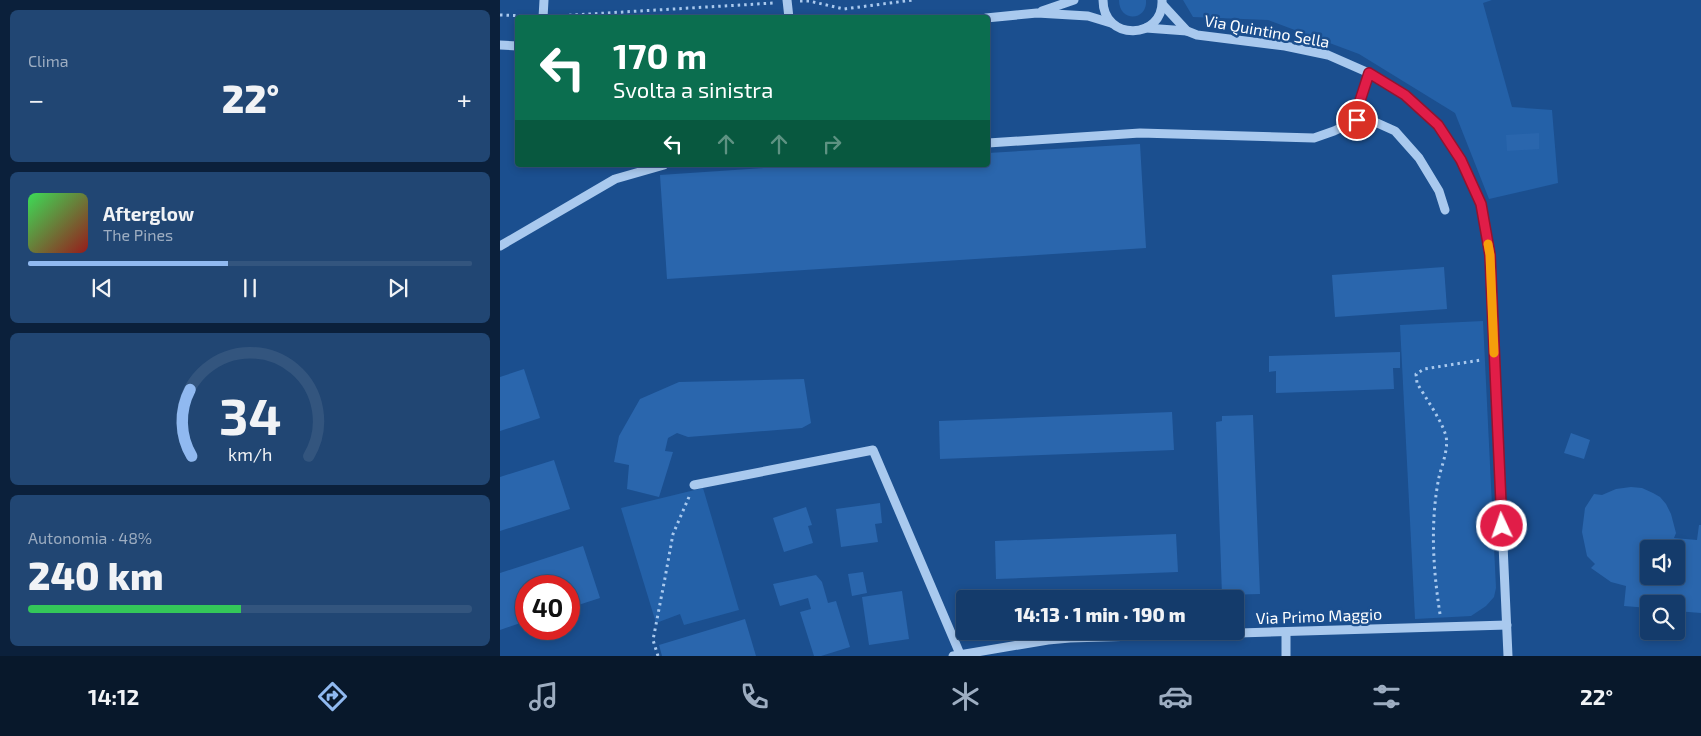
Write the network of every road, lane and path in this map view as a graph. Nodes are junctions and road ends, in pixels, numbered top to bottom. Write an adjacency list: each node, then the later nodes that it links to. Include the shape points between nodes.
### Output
1 (544, 0): 9 (street)
2 (913, 0): 5 (path, via 844,10 809,1)
3 (1074, 0): 7 (street)
4 (1102, 0): 14 (street)
5 (787, 1): 10 (path); 11 (street)
6 (1162, 3): 15 (street, via 1154,23); 16 (street, Via Quintino Sella)
7 (1037, 12): 13 (street); 14 (street, Via Quintino Sella, via 1088,16)
8 (500, 15): 12 (path)
9 (542, 15)
10 (573, 15)
11 (788, 15)
12 (515, 16)
13 (990, 18)
14 (1111, 23): 15 (street, Via Quintino Sella, via 1128,31)
15 (1146, 28): 16 (street, Via Quintino Sella)
16 (1187, 31): 19 (street, Via Quintino Sella, via 1197,36 1285,46 1328,55)
17 (500, 45): 18 (street)
18 (515, 46)
19 (1369, 73): 20 (street); 25 (street, Via Quintino Sella, via 1405,95 1438,125 1461,160 1481,204 1490,255)
20 (1357, 120): 21 (street, via 1314,138 1140,133); 23 (street, via 1375,122 1395,131 1419,158 1439,191)
21 (990, 143)
22 (657, 167): 24 (street, via 614,179)
23 (1445, 210)
24 (500, 246)
25 (1494, 358): 27 (path, via 1416,374 1417,383 1446,434 1433,522); 28 (street, Via Quintino Sella)
26 (694, 485): 30 (street, via 873,450); 31 (path, via 674,534 653,640)
27 (1440, 617)
28 (1507, 625): 29 (street, Via Primo Maggio); 33 (street, Via Quintino Sella)
29 (1286, 633): 30 (street, Via Primo Maggio, via 1070,638); 32 (street)
30 (956, 655)
31 (658, 656)
32 (1286, 656)
33 (1508, 656)

